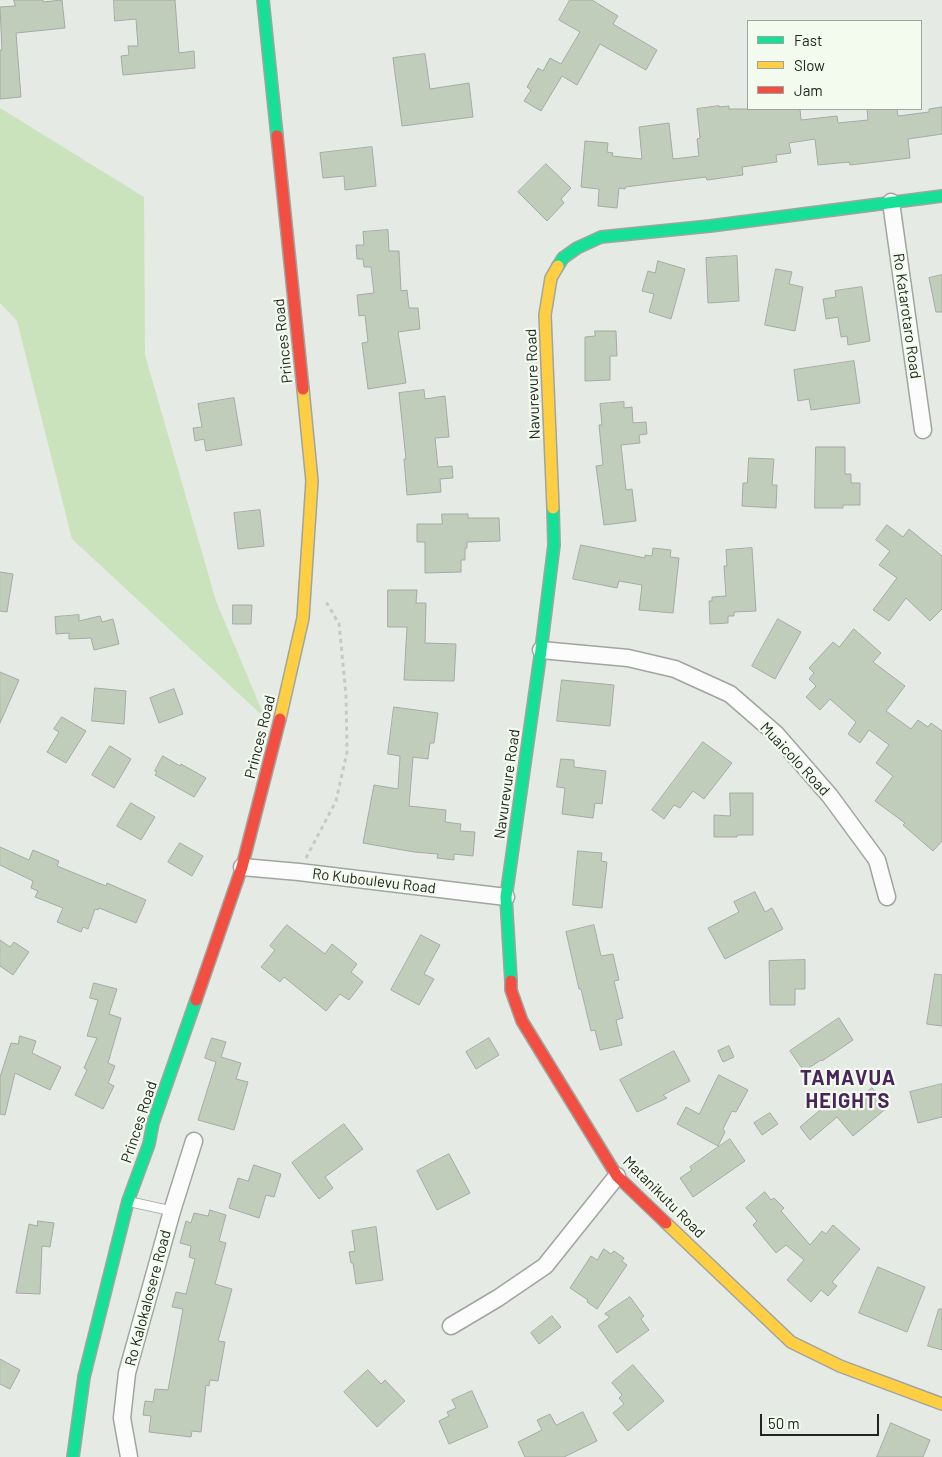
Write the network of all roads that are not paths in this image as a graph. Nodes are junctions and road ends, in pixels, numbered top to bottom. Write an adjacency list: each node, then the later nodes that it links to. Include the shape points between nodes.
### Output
1 (263, 0): 6 (street, Princes Road, via 312,481 303,618)
2 (942, 196): 3 (street, Navurevure Road)
3 (892, 202): 4 (street, Ro Katarotaro Road); 5 (street, Navurevure Road, via 601,237 563,258 551,278 546,315 554,545)
4 (923, 430)
5 (541, 650): 7 (street, Muaicolo Road, via 628,658 675,669 730,694 776,734 830,796 877,860); 8 (street, Navurevure Road)
6 (242, 867): 8 (street, Ro Kuboulevu Road); 11 (street, Princes Road)
7 (887, 896)
8 (506, 897): 10 (street, Matanikutu Road, via 511,990 522,1021)
9 (194, 1141): 12 (street, Ro Kalokalosere Road)
10 (617, 1176): 13 (street, via 545,1266); 14 (street, Matanikutu Road, via 791,1342 840,1366)
11 (128, 1201): 12 (lane); 15 (street, Princes Road, via 84,1377)
12 (172, 1211): 16 (street, Ro Kalokalosere Road, via 127,1373 122,1418)
13 (451, 1326)
14 (942, 1404)
15 (73, 1457)
16 (129, 1457)

